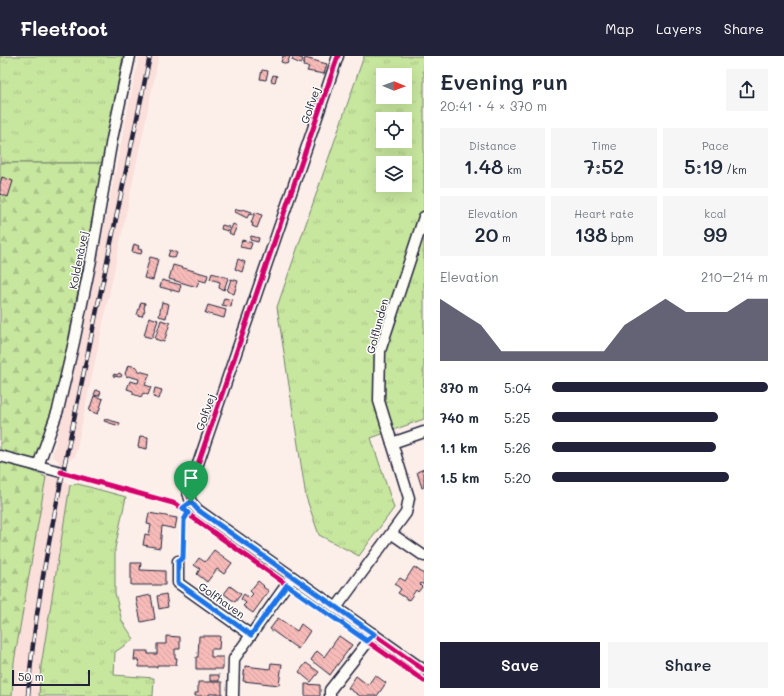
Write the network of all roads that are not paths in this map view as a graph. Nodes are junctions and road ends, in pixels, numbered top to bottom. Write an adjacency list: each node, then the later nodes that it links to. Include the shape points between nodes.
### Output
1 (130, 56): 7 (street, Koldenåvej, via 74,342 58,410)
2 (338, 56): 12 (street, Golfvej, via 188,493 198,510)
3 (424, 217): 5 (street, Golflunden, via 380,351 379,401)
4 (424, 432): 5 (street)
5 (392, 443): 9 (street, Golflunden, via 409,498 406,513)
6 (0, 456): 7 (street)
7 (38, 466): 8 (street)
8 (60, 472)
9 (392, 534): 10 (street); 13 (street)
10 (424, 556)
11 (178, 561): 15 (street, Golfhaven, via 178,583)
12 (292, 577): 13 (street); 15 (street)
13 (336, 608): 14 (street)
14 (374, 634): 16 (street); 18 (street, via 330,690)
15 (251, 635): 17 (street, via 234,660)
16 (424, 670)
17 (233, 696)
18 (330, 696)

